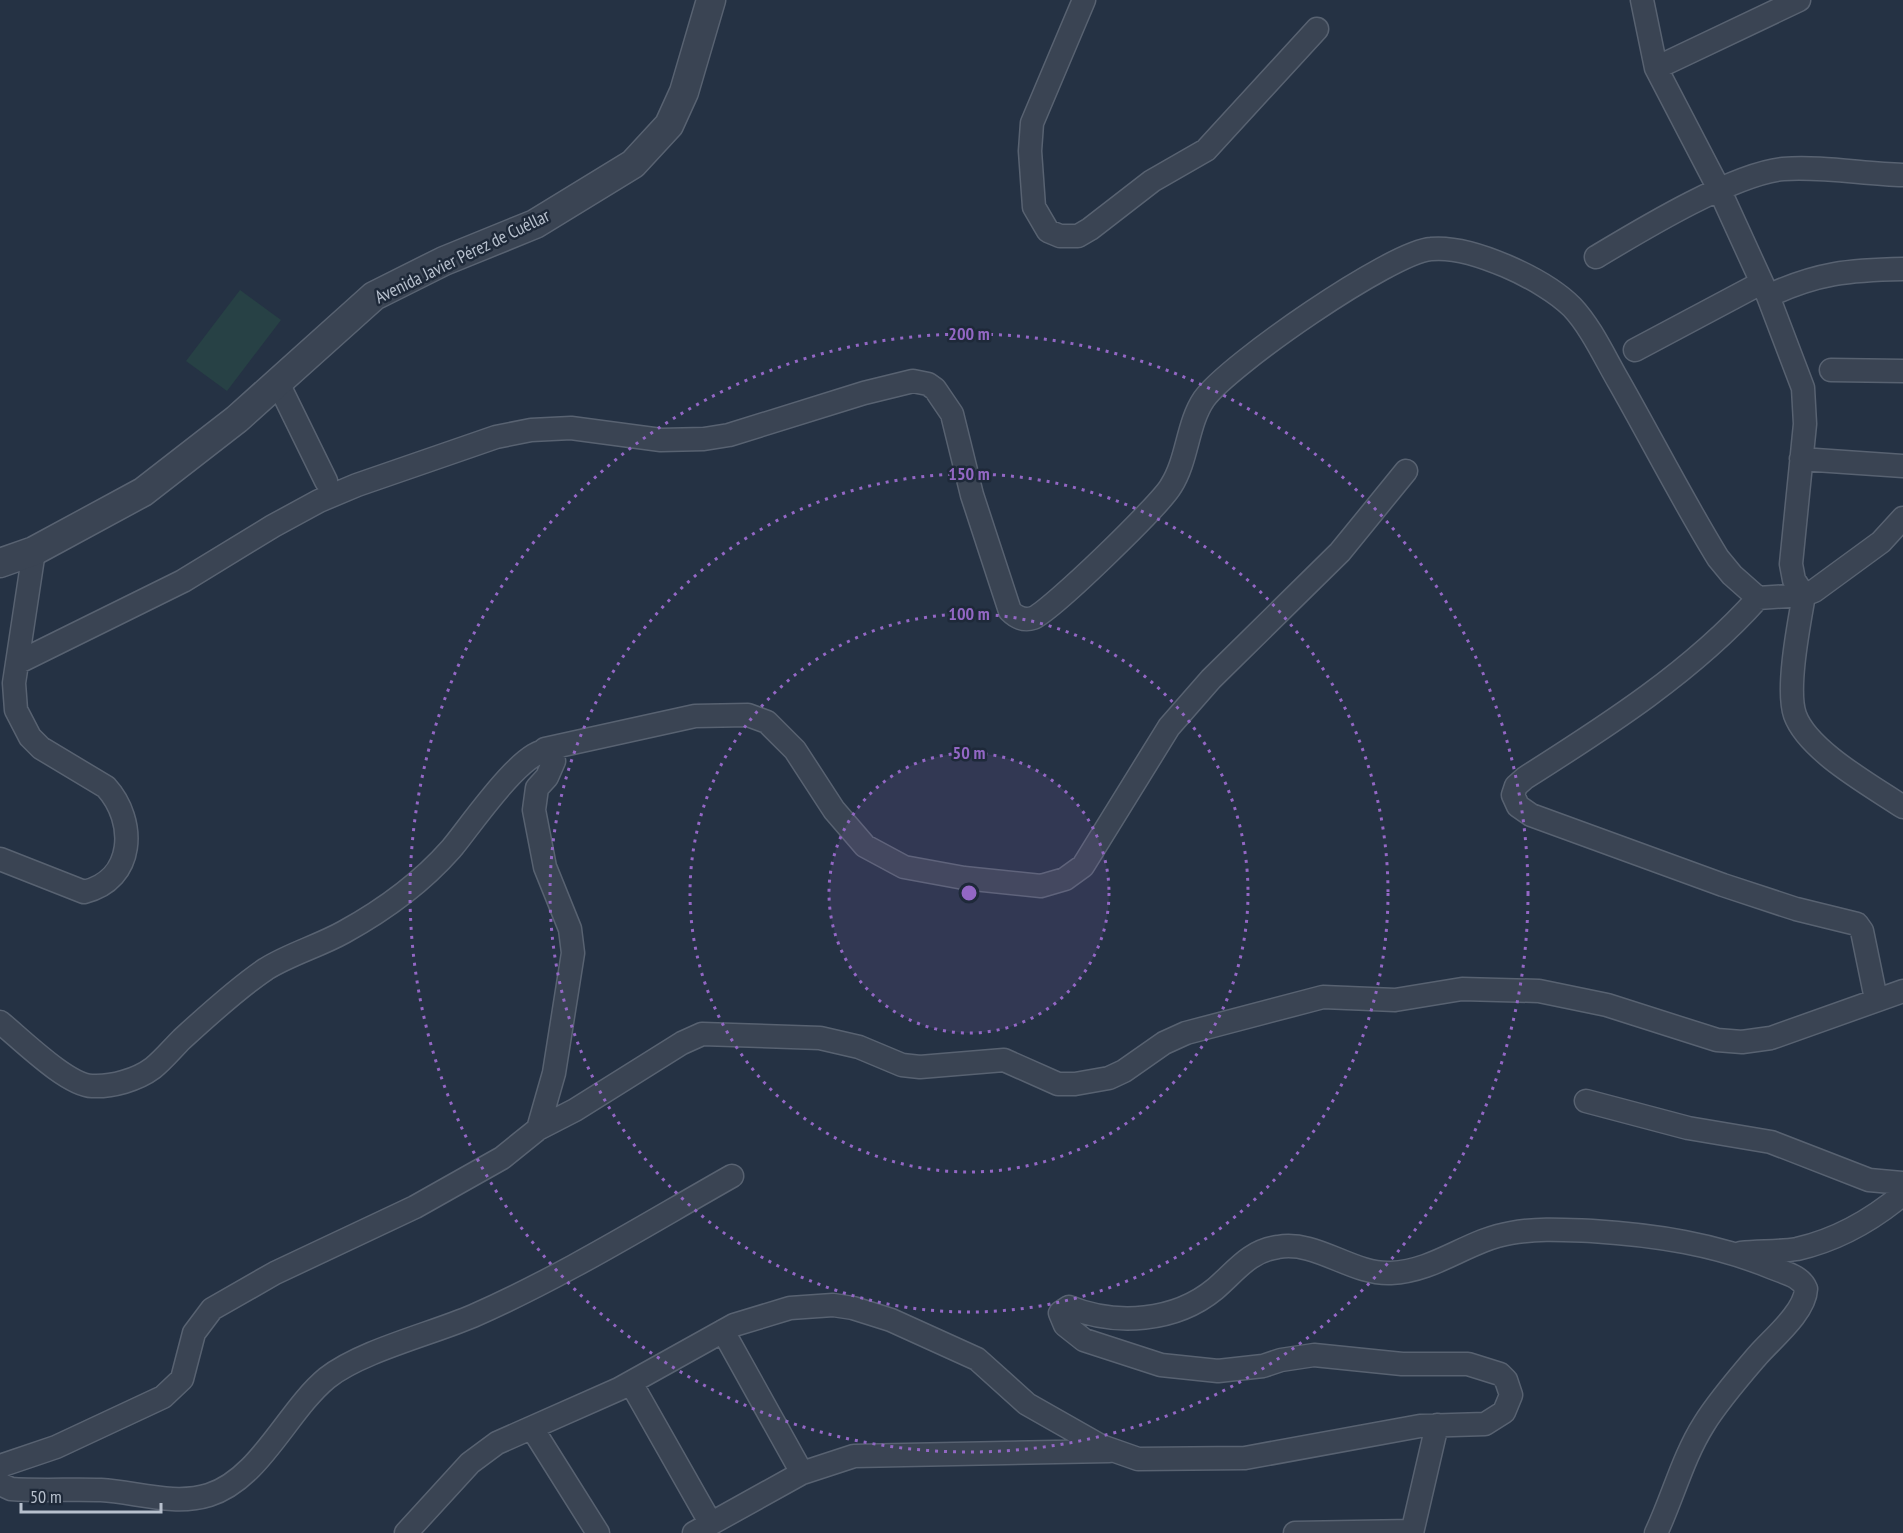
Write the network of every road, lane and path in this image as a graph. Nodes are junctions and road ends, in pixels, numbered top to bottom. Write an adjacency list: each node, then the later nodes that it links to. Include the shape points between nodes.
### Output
1 (711, 0): 15 (street, Avenida Javier Pérez de Cuéllar, via 684,92 669,125 633,164 535,224 444,261 374,296)
2 (1084, 0): 5 (street, via 1032,123 1034,207 1047,231 1060,236 1078,236 1090,229 1152,181 1206,150)
3 (1642, 0): 6 (street)
4 (1799, 0): 6 (street)
5 (1317, 29)
6 (1656, 68): 8 (street)
7 (1903, 175): 8 (street, via 1784,169 1763,173)
8 (1720, 191): 9 (street); 11 (street)
9 (1596, 257)
10 (1903, 269): 11 (street, via 1822,275)
11 (1764, 290): 12 (street); 16 (street, via 1803,388 1805,424)
12 (1635, 350)
13 (1831, 370): 14 (street)
14 (1903, 371)
15 (278, 382): 19 (street); 21 (street, Avenida Javier Pérez de Cuéllar, via 143,492)
16 (1801, 459): 17 (street); 23 (street, via 1791,564 1794,580)
17 (1903, 466)
18 (1406, 471): 26 (street, via 1340,552 1211,679 1169,727 1083,866 1065,879 1041,886 904,867 865,846 834,810 795,750 767,722 748,715 695,716)
19 (326, 481)
20 (1903, 518): 23 (street, via 1881,542 1845,570)
21 (34, 551): 22 (street, Avenida Javier Pérez de Cuéllar); 25 (street)
22 (0, 563)
23 (1804, 595): 24 (street); 27 (street, via 1793,670 1795,714 1807,735)
24 (1758, 598): 25 (street, via 1718,558 1574,309 1543,285 1498,264 1431,249 1410,254 1361,280 1218,383 1196,416 1186,456 1160,502 1062,596 1033,618 1021,618 1010,611 947,405 928,384 913,381 704,439 661,440 571,428 496,436 319,501 183,581); 30 (street, via 1736,623 1618,719 1525,778 1513,795 1518,806 1531,815 1722,885 1857,924 1862,931)
25 (16, 663): 28 (street, via 16,710 22,724 35,743 52,757 106,787 123,811 127,834 124,859 113,875 84,892)
26 (545, 749): 31 (street, via 535,752 496,790 450,850 404,895 344,932 262,972 141,1075 115,1084 81,1084 66,1077); 33 (street, via 552,752 554,760 537,789 534,810 544,867 570,929 573,953 555,1073)
27 (1903, 807)
28 (0, 859)
29 (1903, 992): 30 (street)
30 (1876, 999): 33 (street, via 1771,1038 1742,1042 1716,1040 1606,1005 1539,991 1462,989 1395,1000 1323,997 1186,1033 1109,1078 1075,1084 1058,1084 1004,1060 920,1067 902,1065 859,1047 820,1038 712,1033 687,1040)
31 (0, 1022)
32 (1586, 1101): 35 (street, via 1688,1128 1771,1142 1869,1180)
33 (538, 1129): 43 (street, via 502,1158 415,1208 275,1273 212,1309 199,1323 186,1371 171,1392 56,1447)
34 (732, 1176): 45 (street, via 473,1316 342,1367 302,1403 262,1454 233,1482 210,1495 151,1497 103,1490 11,1489)
35 (1903, 1183)
36 (1903, 1194): 37 (street, via 1890,1207 1839,1234 1796,1249)
37 (1736, 1253): 40 (street, via 1653,1235 1532,1230 1492,1237 1431,1265 1389,1273 1305,1247 1278,1246 1254,1255 1208,1294 1172,1312 1133,1318 1097,1316 1069,1307 1060,1313 1065,1325 1084,1340 1185,1369 1218,1371 1314,1355 1402,1364 1468,1364 1492,1369 1506,1380 1511,1395 1509,1404 1492,1422); 51 (street, via 1801,1280 1806,1295 1788,1323 1704,1423)
38 (723, 1331): 39 (street); 42 (street, via 770,1312 811,1305 872,1313 977,1359 1027,1404); 44 (street)
39 (631, 1383): 41 (street); 46 (street)
40 (1437, 1425): 42 (street, via 1245,1458 1138,1459); 47 (street)
41 (532, 1428): 48 (street, via 483,1452); 49 (street)
42 (1113, 1451): 44 (street, via 854,1456)
43 (0, 1466)
44 (802, 1473): 46 (street)
45 (0, 1484)
46 (703, 1529)
47 (1412, 1532): 50 (street)
48 (406, 1533)
49 (598, 1533)
50 (1295, 1533)
51 (1656, 1533)

